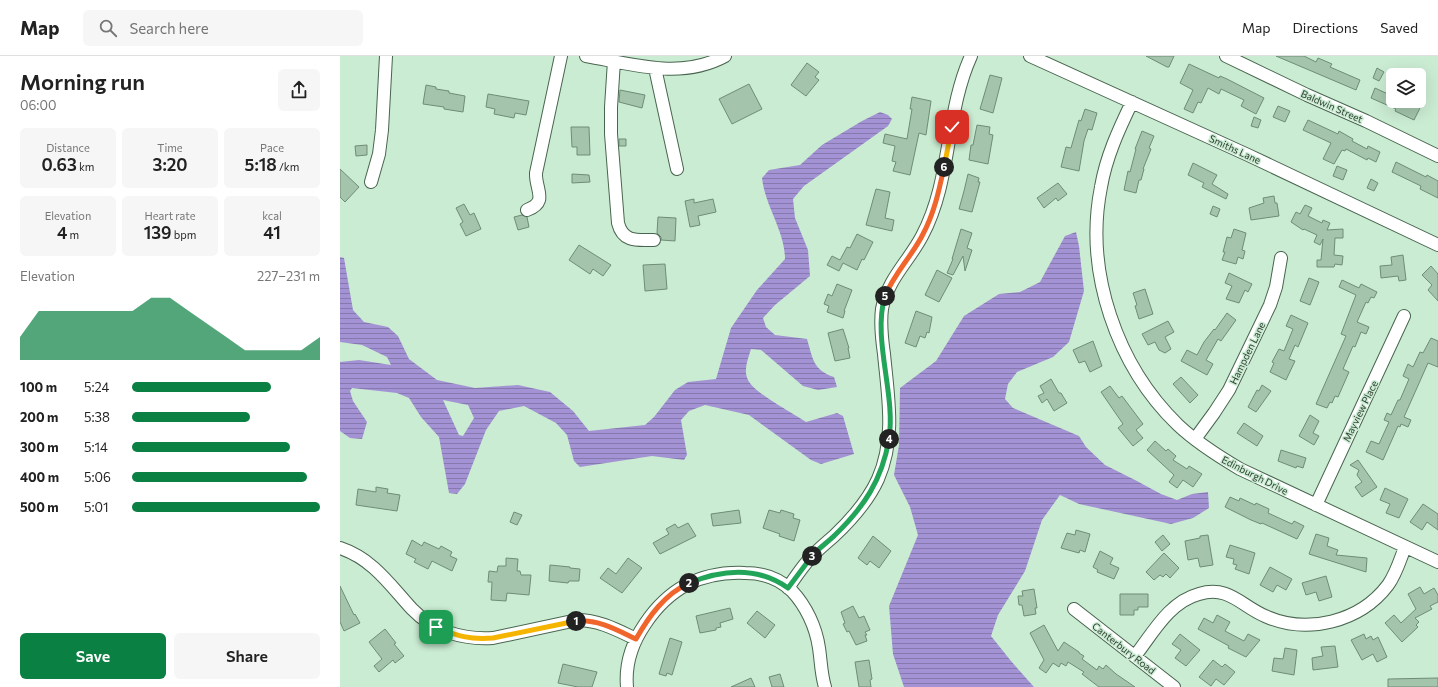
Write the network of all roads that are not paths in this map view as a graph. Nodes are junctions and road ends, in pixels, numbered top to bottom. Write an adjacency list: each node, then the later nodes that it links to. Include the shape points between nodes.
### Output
1 (386, 56): 13 (street, via 382,130 379,154)
2 (561, 56): 14 (street, via 536,173 540,198 533,208)
3 (586, 56): 8 (street)
4 (725, 56): 9 (street, via 689,69)
5 (971, 56): 24 (street, via 959,87 945,167 931,217 884,298 882,336 890,434 883,467 870,494 858,511 814,554)
6 (1030, 56): 10 (street, Smiths Lane)
7 (1226, 56): 11 (street, Baldwin Street)
8 (614, 61): 9 (street); 15 (street, via 611,134 618,223 628,238)
9 (655, 68): 12 (street)
10 (1132, 102): 16 (street, Smiths Lane); 19 (street, Edinburgh Drive, via 1115,138 1100,188 1097,232 1100,279 1114,328 1133,367 1161,407)
11 (1438, 156)
12 (677, 169)
13 (371, 182)
14 (527, 210)
15 (654, 240)
16 (1438, 245)
17 (1281, 258): 19 (street, Hampden Lane, via 1270,305 1229,390)
18 (1404, 316): 20 (street, Mayview Place)
19 (1194, 439): 20 (street, Edinburgh Drive, via 1240,469)
20 (1316, 505): 21 (street, Edinburgh Drive)
21 (1405, 546): 23 (street, Edinburgh Drive); 27 (street, via 1395,572 1379,595 1358,612 1343,619 1315,625 1290,624 1266,617 1238,599 1222,593 1200,593 1177,604)
22 (340, 548): 26 (street, via 361,557 373,566 423,618 436,627 466,638 493,638 587,620)
23 (1438, 562)
24 (788, 588): 26 (street, via 777,580 755,573 736,572 702,578 687,584 663,601); 29 (street, via 801,602 815,631)
25 (1074, 608): 27 (street, Canterbury Road)
26 (636, 639): 28 (street, via 627,665)
27 (1135, 656): 30 (street, Canterbury Road)
28 (627, 687)
29 (825, 687)
30 (1174, 687)

